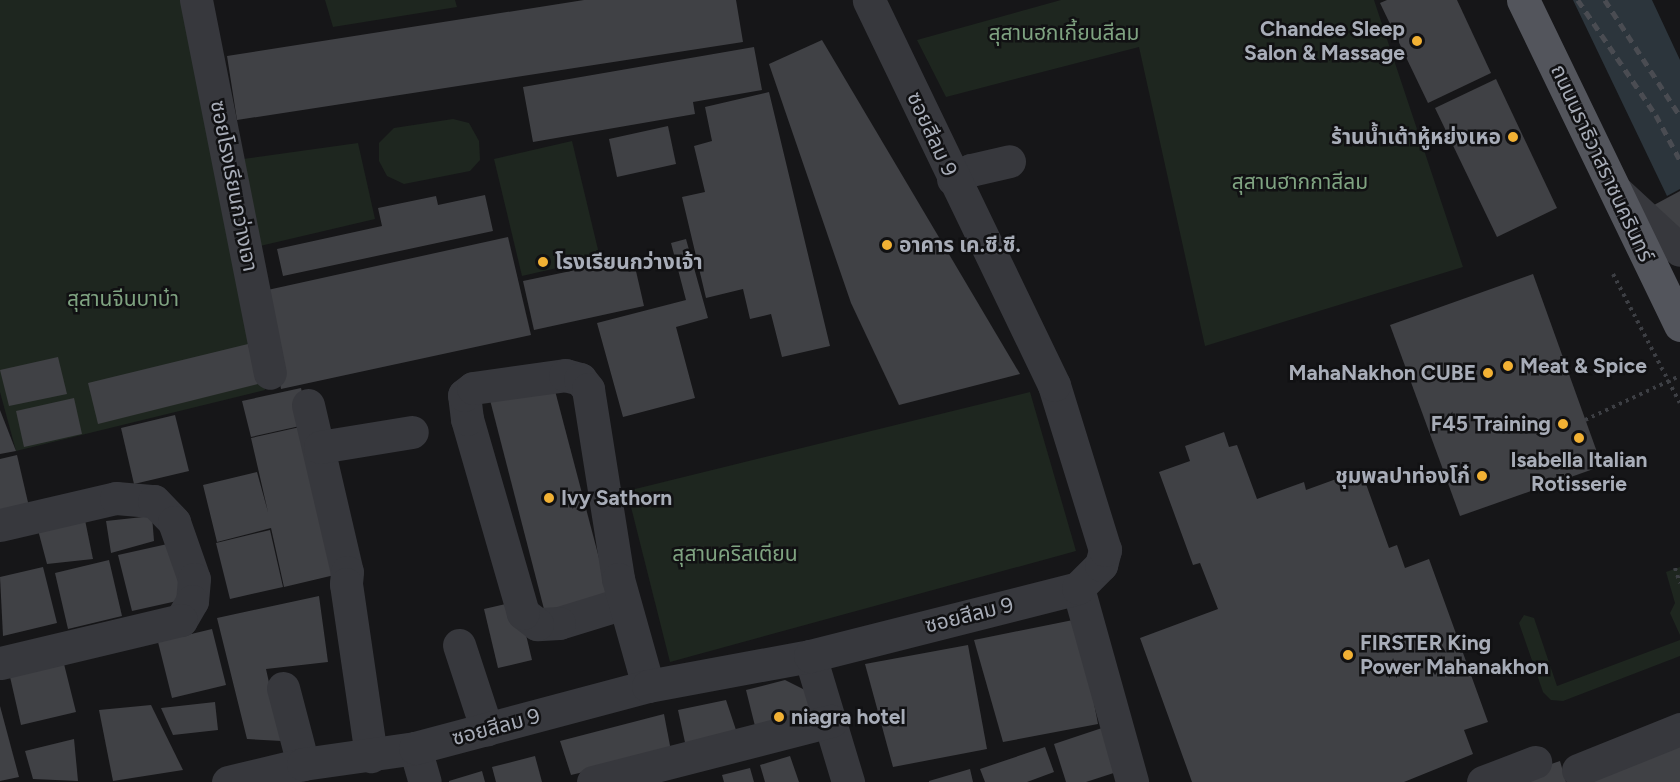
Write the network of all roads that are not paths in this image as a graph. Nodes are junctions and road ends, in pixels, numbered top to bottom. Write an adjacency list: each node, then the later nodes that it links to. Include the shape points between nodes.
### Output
1 (196, 0): 9 (street, ซอยโรงเรียนกว่างเจา)
2 (869, 0): 5 (street, ซอยสีลม 9)
3 (1523, 0): 6 (main road, ถนนนราธิวาสราชนครินทร์)
4 (1009, 161): 5 (street, via 971,170)
5 (953, 179): 14 (street, ซอยสีลม 9, via 1054,385 1095,516 1105,550 1101,565)
6 (1618, 193): 7 (street); 8 (main road, ถนนนราธิวาสราชนครินทร์)
7 (1680, 250)
8 (1680, 325)
9 (270, 373)
10 (308, 405): 12 (street)
11 (412, 432): 12 (street)
12 (320, 447): 25 (street, via 347,572)
13 (0, 525): 18 (street, via 116,498 154,501 174,522 194,579 192,601 181,620)
14 (1078, 588): 17 (street, ซอยสีลม 9); 33 (street)
15 (624, 603): 15 (street, via 588,389 580,380 565,375 473,388 464,395 467,419 523,613 537,624 559,623); 19 (street)
16 (459, 645): 23 (street)
17 (810, 656): 19 (street, ซอยสีลม 9); 21 (street)
18 (0, 663)
19 (648, 686): 23 (street, ซอยสีลม 9)
20 (283, 688): 27 (street)
21 (831, 721): 31 (street); 32 (street)
22 (1680, 729): 28 (street)
23 (487, 730): 24 (street, ซอยสีลม 9)
24 (415, 748): 25 (street, ซอยสีลม 9); 30 (street)
25 (371, 756): 27 (street, ซอยสีลม 9)
26 (1535, 762): 34 (street)
27 (303, 764): 29 (street, ซอยสีลม 9)
28 (1578, 770)
29 (228, 782)
30 (425, 782)
31 (593, 782)
32 (848, 782)
33 (1132, 782)
34 (1483, 782)

